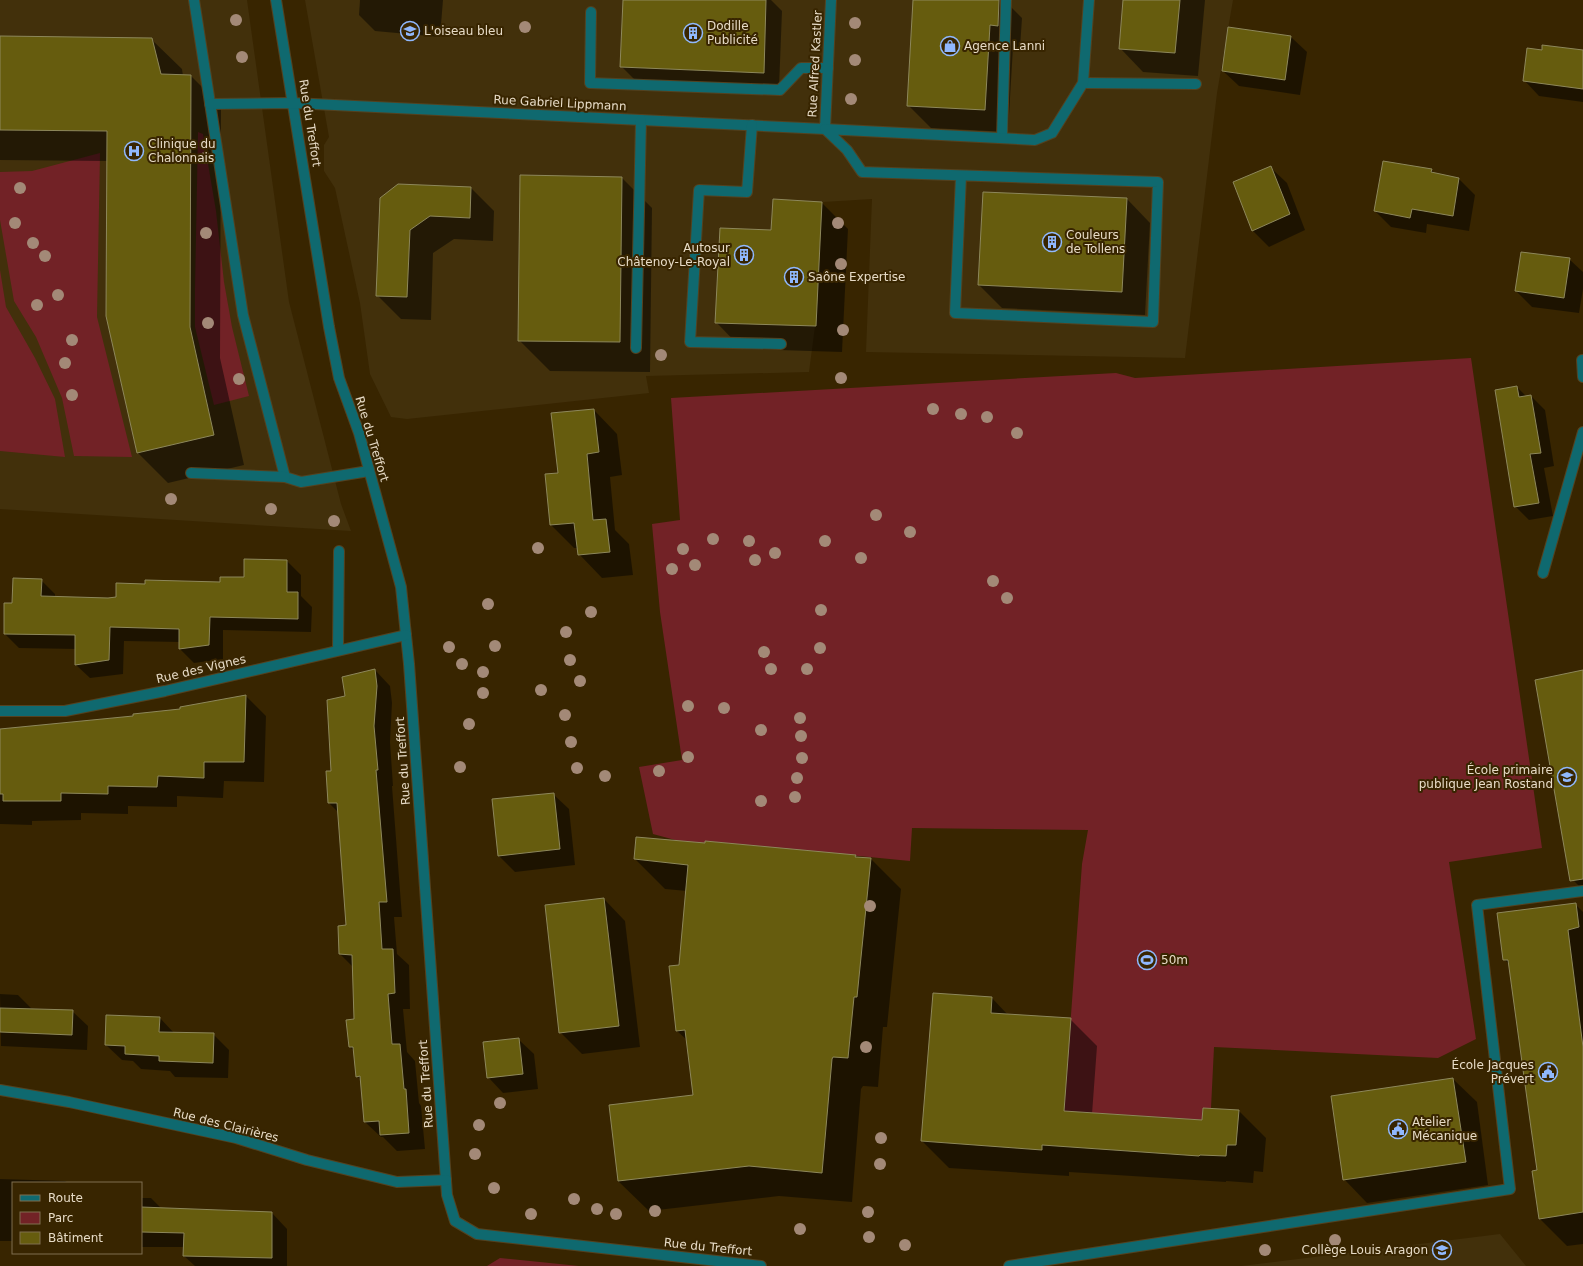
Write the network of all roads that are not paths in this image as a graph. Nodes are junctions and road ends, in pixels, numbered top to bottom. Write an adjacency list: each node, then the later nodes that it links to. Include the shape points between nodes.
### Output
1 (194, 0): 11 (street)
2 (276, 0): 10 (street, Rue du Treffort)
3 (831, 0): 7 (street, Rue Alfred Kastler)
4 (1006, 0): 15 (street)
5 (1089, 0): 8 (street)
6 (591, 12): 7 (street, via 590,83 780,90 801,68)
7 (828, 68): 14 (street, Rue Alfred Kastler)
8 (1084, 83): 9 (street); 15 (street, Rue Gabriel Lippmann, via 1052,133 1035,140)
9 (1196, 84)
10 (293, 103): 11 (street, Rue Gabriel Lippmann); 12 (street, Rue Gabriel Lippmann); 22 (street, Rue du Treffort, via 339,378 359,433)
11 (210, 104): 24 (street, via 243,316)
12 (641, 120): 13 (street, Rue Gabriel Lippmann); 18 (street)
13 (752, 125): 14 (street, Rue Gabriel Lippmann); 17 (street, via 747,192 699,190 690,342)
14 (825, 129): 15 (street, Rue Gabriel Lippmann); 16 (street, via 847,150 862,172)
15 (1002, 138)
16 (961, 176): 16 (street, via 955,313 1153,322 1158,182)
17 (781, 344)
18 (636, 348)
19 (1583, 360): 20 (street)
20 (1583, 376)
21 (1583, 432): 26 (street)
22 (369, 471): 24 (street, via 301,482); 27 (street, Rue du Treffort, via 401,587)
23 (191, 473): 24 (street)
24 (285, 477)
25 (339, 551): 28 (street)
26 (1543, 573)
27 (406, 635): 28 (street, Rue des Vignes); 32 (street, Rue du Treffort)
28 (338, 649): 29 (street, Rue des Vignes, via 164,691 65,711)
29 (0, 711)
30 (1583, 891): 34 (street, via 1477,905 1510,1190)
31 (0, 1090): 32 (street, Rue des Clairières, via 236,1138 307,1160 397,1182)
32 (446, 1180): 33 (street, Rue du Treffort, via 454,1221 477,1234)
33 (761, 1266)
34 (1009, 1266)

